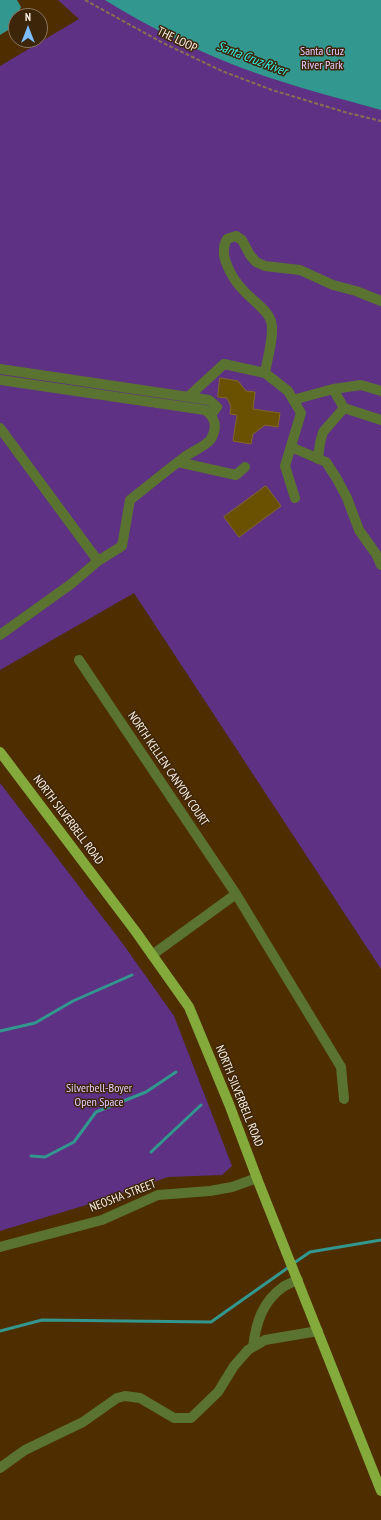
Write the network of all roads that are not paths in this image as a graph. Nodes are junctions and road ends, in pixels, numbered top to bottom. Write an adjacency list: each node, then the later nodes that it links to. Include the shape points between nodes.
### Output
1 (381, 301): 3 (street, via 356,291 333,286 300,270 265,266 256,262 242,240 236,236 227,239 223,247 224,259 230,274 271,320 272,332)
2 (0, 369): 7 (street)
3 (265, 373): 7 (street, via 224,364); 8 (street, via 288,391)
4 (0, 380): 10 (street, via 205,410)
5 (333, 389): 6 (street, via 362,385); 8 (street); 9 (street)
6 (381, 390)
7 (188, 397): 10 (street, via 209,400 217,408)
8 (293, 400): 13 (street, via 301,413)
9 (344, 408): 11 (street); 14 (street, via 323,432)
10 (211, 415): 15 (street, via 215,422 215,430 210,440)
11 (381, 420)
12 (0, 428): 18 (street)
13 (291, 447): 14 (street); 17 (street, via 285,466)
14 (318, 459): 19 (street, via 326,462 337,479 359,530)
15 (178, 462): 16 (street, via 236,474); 18 (street, via 130,500 122,546)
16 (245, 467)
17 (296, 498)
18 (98, 561): 20 (street, via 71,584)
19 (381, 565)
20 (0, 635)
21 (79, 660): 23 (street, NORTH KELLEN CANYON COURT)
22 (0, 752): 24 (main road, NORTH SILVERBELL ROAD)
23 (236, 894): 24 (street); 25 (street, NORTH KELLEN CANYON COURT, via 341,1067)
24 (152, 955): 26 (main road, NORTH SILVERBELL ROAD, via 189,1007 230,1104)
25 (344, 1099)
26 (257, 1178): 27 (street, NEOSHA STREET, via 232,1187 210,1191 158,1195 102,1220); 28 (main road, NORTH SILVERBELL ROAD)
27 (0, 1247)
28 (298, 1280): 29 (main road, NORTH SILVERBELL ROAD); 30 (street, via 283,1286 267,1304 258,1318)
29 (318, 1331): 30 (street, via 266,1340); 32 (main road, NORTH SILVERBELL ROAD)
30 (253, 1347): 31 (street, via 234,1366 218,1392 191,1418 174,1418 140,1398 116,1398 83,1422 25,1450)
31 (0, 1468)
32 (381, 1491)

